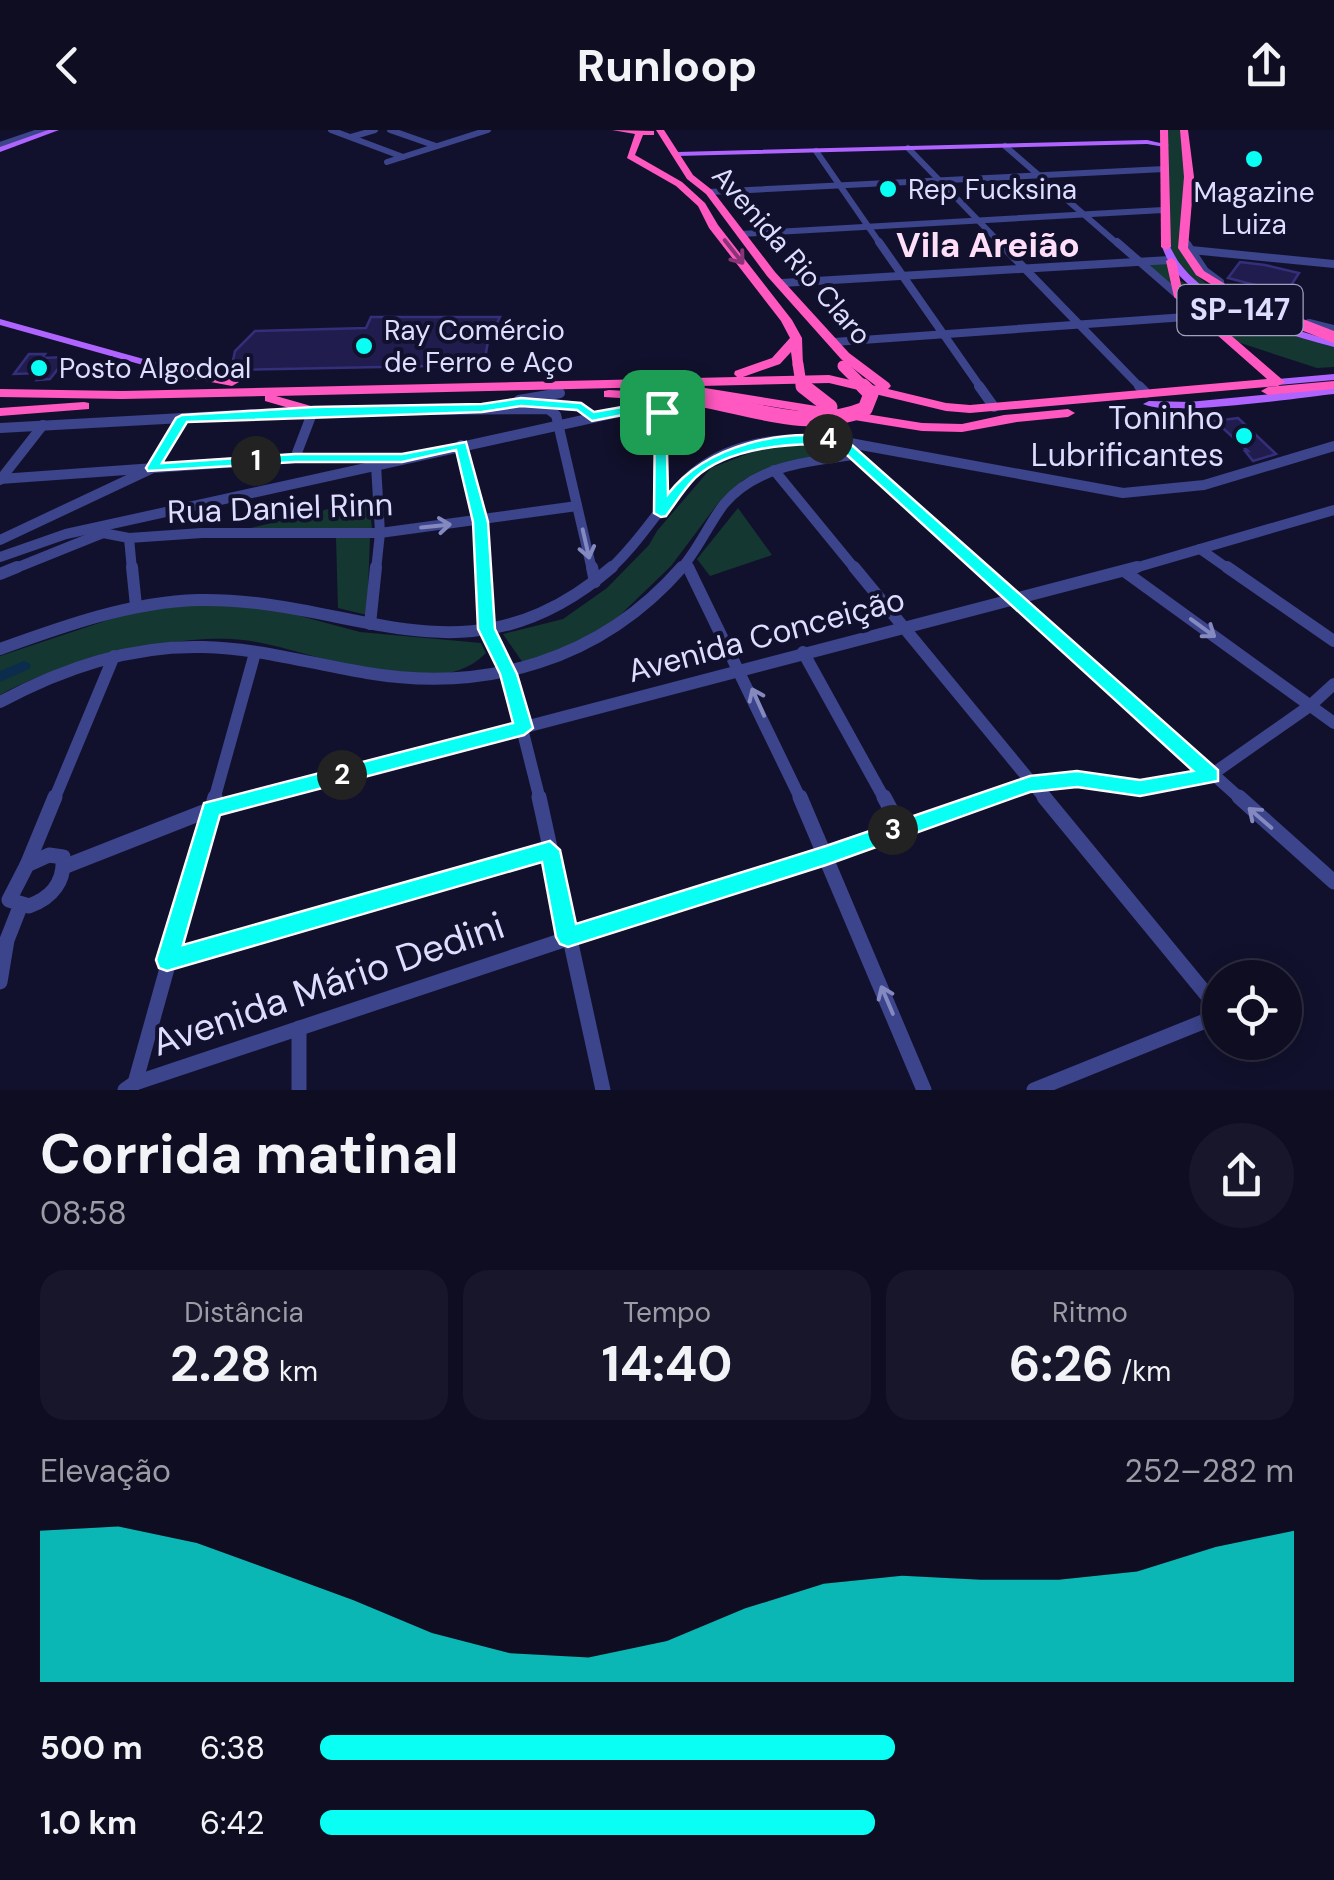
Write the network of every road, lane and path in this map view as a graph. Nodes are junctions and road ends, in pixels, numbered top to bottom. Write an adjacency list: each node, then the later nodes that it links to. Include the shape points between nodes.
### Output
1 (44, 130): 16 (street)
2 (55, 130): 23 (main road)
3 (331, 130): 14 (street)
4 (375, 130): 14 (street)
5 (390, 130): 20 (street)
6 (452, 130): 13 (street)
7 (488, 130): 13 (street)
8 (617, 130): 11 (highway)
9 (1180, 130): 15 (highway); 34 (highway)
10 (663, 132): 26 (highway); 27 (highway, Avenida Rio Claro)
11 (638, 135): 27 (highway); 33 (highway, Avenida Rio Claro, via 630,156)
12 (0, 136): 16 (street)
13 (470, 136): 20 (street)
14 (350, 137): 28 (street)
15 (1164, 138): 18 (main road); 18 (main road); 30 (highway, SP-147)
16 (18, 140): 23 (street)
17 (971, 143): 18 (main road); 19 (main road); 22 (main road, via 952,144)
18 (1069, 143): 21 (main road)
19 (933, 144): 22 (main road); 24 (main road); 25 (main road)
20 (436, 146): 28 (street)
21 (1006, 146): 22 (main road); 32 (street)
22 (961, 147)
23 (0, 148)
24 (819, 148): 25 (main road); 26 (main road); 27 (main road); 36 (street)
25 (908, 148): 35 (street)
26 (695, 150): 27 (highway)
27 (677, 154): 31 (highway, Avenida Rio Claro)
28 (403, 157): 29 (street)
29 (387, 162)
30 (1164, 165): 32 (street); 34 (highway, via 1168,174); 38 (highway, SP-147)
31 (688, 174): 33 (highway); 37 (highway, Avenida Rio Claro)
32 (1039, 175): 35 (street); 41 (street)
33 (664, 176): 59 (highway, Avenida Rio Claro, one-way to 59, via 702,205)
34 (1189, 177): 39 (highway)
35 (940, 180): 36 (street); 42 (street)
36 (839, 186): 37 (street); 43 (street)
37 (709, 192): 44 (highway, Avenida Rio Claro)
38 (1164, 194): 39 (highway, via 1181,193); 40 (highway, SP-147)
39 (1186, 205): 45 (highway)
40 (1163, 210): 41 (street); 46 (highway, SP-147)
41 (1081, 214): 42 (street); 47 (street)
42 (978, 219): 43 (street); 50 (street)
43 (868, 227): 44 (street); 51 (street)
44 (740, 234): 52 (highway, Avenida Rio Claro)
45 (1185, 245): 49 (street); 58 (highway, bridge, via 1200,274 1254,306); 58 (main road, SP-147, via 1190,270 1220,294)
46 (1166, 247): 48 (main road, SP-147)
47 (1134, 260): 48 (street); 50 (street); 53 (street)
48 (1171, 260): 53 (highway); 58 (main road, SP-147, via 1185,276 1256,318)
49 (1334, 264)
50 (1025, 268): 51 (street); 56 (street)
51 (905, 277): 52 (street); 57 (street)
52 (776, 278): 60 (highway, Avenida Rio Claro); 68 (highway, bridge, via 808,328 871,394 865,409 837,420 800,419 698,400)
53 (1178, 295): 54 (highway)
54 (1200, 316): 56 (street); 63 (highway)
55 (1, 322): 61 (main road)
56 (1080, 326): 57 (street); 72 (street)
57 (947, 336): 60 (street); 74 (street)
58 (1334, 336)
59 (796, 338): 62 (highway, via 776,361 757,370); 83 (highway, Avenida Rio Claro, bridge, via 802,384 830,407)
60 (834, 342): 69 (highway, Avenida Rio Claro)
61 (179, 372): 65 (highway, via 259,385); 66 (highway, via 186,384)
62 (696, 382): 65 (highway); 69 (highway, via 829,379)
63 (1278, 382): 64 (main road); 72 (highway)
64 (1334, 384): 72 (highway); 72 (main road, via 1189,405)
65 (378, 386): 66 (highway)
66 (178, 392): 67 (highway); 75 (highway)
67 (0, 393)
68 (589, 394): 71 (highway); 82 (highway, via 724,393 941,429)
69 (897, 395): 73 (highway)
70 (270, 398): 71 (highway); 75 (highway); 77 (highway)
71 (562, 399): 76 (street, via 525,397); 79 (street); 80 (street)
72 (1148, 399): 74 (highway); 82 (highway)
73 (922, 402): 74 (highway); 83 (highway, via 934,413)
74 (994, 407)
75 (34, 408): 78 (highway)
76 (482, 408): 77 (street); 79 (street)
77 (314, 411): 81 (street); 92 (street)
78 (0, 412)
79 (553, 412): 84 (street)
80 (592, 417): 84 (street); 100 (street, via 633,409 662,412)
81 (182, 418): 85 (street); 95 (street)
82 (1016, 418): 83 (highway)
83 (920, 422)
84 (558, 424): 88 (street); 98 (street)
85 (43, 425): 86 (street); 97 (street)
86 (0, 428)
87 (840, 441): 89 (street, via 1148,494 1202,486); 90 (street); 100 (street, via 791,438 735,452 691,474)
88 (461, 445): 93 (street); 102 (street)
89 (1334, 446)
90 (854, 455): 96 (street); 114 (street)
91 (364, 457): 92 (street); 93 (street); 94 (street)
92 (295, 458): 95 (street)
93 (402, 458): 94 (street)
94 (379, 466): 103 (street); 104 (street)
95 (153, 468): 97 (street); 101 (street)
96 (774, 470): 110 (street, via 724,504); 117 (street)
97 (1, 479)
98 (578, 506): 102 (street, Rua Daniel Rinn); 113 (street, one-way to 113)
99 (1333, 511): 108 (street, Avenida Conceição)
100 (661, 513): 113 (street)
101 (52, 517): 105 (street); 107 (street)
102 (481, 522): 104 (street, Rua Daniel Rinn, one-way to 102); 118 (street)
103 (99, 530): 105 (street); 106 (street, Rua Daniel Rinn); 112 (street)
104 (380, 532): 106 (street, Rua Daniel Rinn); 116 (street)
105 (66, 534): 109 (street)
106 (129, 538): 115 (street)
107 (0, 540)
108 (1200, 549): 111 (street, Avenida Conceição); 119 (street)
109 (0, 557)
110 (686, 564): 124 (street); 125 (street, via 620,623 574,652)
111 (1124, 571): 114 (street, Avenida Conceição); 128 (street, one-way to 128)
112 (0, 574)
113 (595, 582): 118 (street, via 552,609)
114 (1016, 599): 117 (street, Avenida Conceição); 131 (street)
115 (136, 606): 116 (street, via 225,601); 120 (street)
116 (370, 624): 118 (street, via 455,634)
117 (905, 627): 122 (street, Avenida Conceição); 132 (street)
118 (487, 629): 125 (street)
119 (1334, 641)
120 (0, 649)
121 (255, 652): 123 (street, via 176,647); 125 (street, via 376,677); 133 (street)
122 (802, 652): 124 (street, Avenida Conceição); 134 (street)
123 (114, 656): 127 (street); 137 (street)
124 (742, 668): 130 (street, Avenida Conceição); 136 (street, one-way to 124)
125 (508, 674): 130 (street)
126 (1334, 684): 128 (street, Avenida Mário Dedini)
127 (0, 702)
128 (1310, 705): 129 (street); 131 (street, Avenida Mário Dedini)
129 (1334, 724)
130 (524, 728): 133 (street, Avenida Conceição); 135 (street)
131 (1211, 775): 132 (street, Avenida Mário Dedini, via 1140,788 1077,779); 139 (street, one-way to 131)
132 (1030, 784): 134 (street, Avenida Mário Dedini); 145 (street)
133 (212, 808): 138 (street, Avenida Conceição); 143 (street)
134 (900, 827): 136 (street, Avenida Mário Dedini)
135 (550, 850): 141 (street); 143 (street)
136 (826, 856): 141 (street, Avenida Mário Dedini); 151 (street, one-way to 136)
137 (26, 865): 138 (street, via 49,855 63,857); 140 (street, via 9,900)
138 (66, 866): 140 (street, via 58,887)
139 (1334, 882)
140 (20, 907): 142 (street)
141 (568, 937): 147 (street, Avenida Mário Dedini); 150 (street)
142 (3, 941): 144 (street)
143 (167, 960): 148 (street)
144 (0, 982)
145 (1202, 991)
146 (1202, 1020): 152 (street)
147 (299, 1028): 148 (street, Avenida Mário Dedini); 149 (street)
148 (130, 1087)
149 (300, 1090)
150 (603, 1090)
151 (924, 1090)
152 (1034, 1090)

